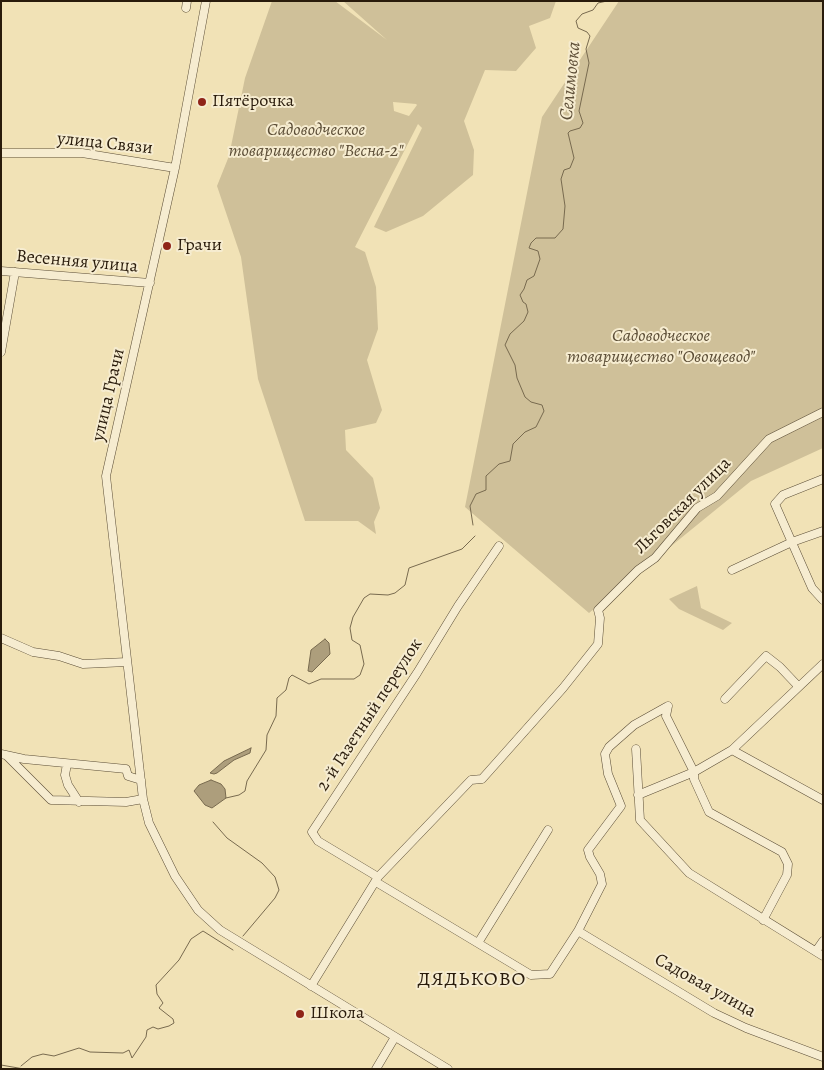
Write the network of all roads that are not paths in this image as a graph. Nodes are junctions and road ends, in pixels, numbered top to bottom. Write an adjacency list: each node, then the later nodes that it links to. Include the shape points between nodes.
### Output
1 (206, 1): 3 (street, улица Грачи)
2 (1, 153): 3 (street, улица Связи, via 82,153)
3 (174, 168): 6 (street, улица Грачи)
4 (1, 271): 5 (street, Весенняя улица)
5 (15, 272): 6 (street, Весенняя улица); 7 (street)
6 (150, 283): 16 (street, улица Грачи, via 106,476)
7 (1, 352)
8 (823, 412): 31 (street, Льговская улица, via 769,439 717,496 697,508 655,558 638,570 598,610 598,644 563,688 482,779 470,780)
9 (823, 479): 11 (street, via 783,495 775,504)
10 (823, 531): 11 (street)
11 (792, 542): 13 (street); 14 (street, via 812,588)
12 (499, 546): 31 (street, 2-й Газетный переулок, via 312,832 318,841)
13 (732, 570)
14 (822, 599)
15 (1, 638): 16 (street, via 33,652 83,664)
16 (127, 662): 25 (street, улица Грачи)
17 (823, 664): 18 (street)
18 (798, 686): 19 (street, via 766,656); 21 (street)
19 (725, 699)
20 (636, 749): 26 (street)
21 (732, 750): 24 (street); 28 (street)
22 (4, 755): 23 (street); 29 (street, via 51,800)
23 (67, 764): 25 (street, via 126,769 128,776); 29 (street, via 65,775 68,785)
24 (694, 772): 26 (street); 32 (street, via 709,812 782,852 788,864 788,875); 33 (street, via 666,716 668,706 634,725 609,747 605,754 608,774 621,806 588,850 602,884)
25 (141, 780): 27 (street, улица Грачи)
26 (638, 795): 32 (street, via 640,820 688,874)
27 (143, 799): 29 (street); 37 (street, улица Грачи, via 149,823 175,876 198,910 220,930)
28 (823, 800)
29 (80, 802)
30 (548, 830): 35 (street)
31 (377, 879): 35 (street); 37 (street)
32 (763, 920): 36 (street)
33 (578, 931): 35 (street, via 550,974 531,975); 39 (street, Садовая улица, via 714,1013)
34 (823, 941): 36 (street)
35 (478, 943)
36 (819, 954)
37 (311, 986): 38 (street, улица Грачи)
38 (395, 1037): 40 (street); 41 (street, улица Грачи)
39 (823, 1057)
40 (376, 1069)
41 (448, 1069)

